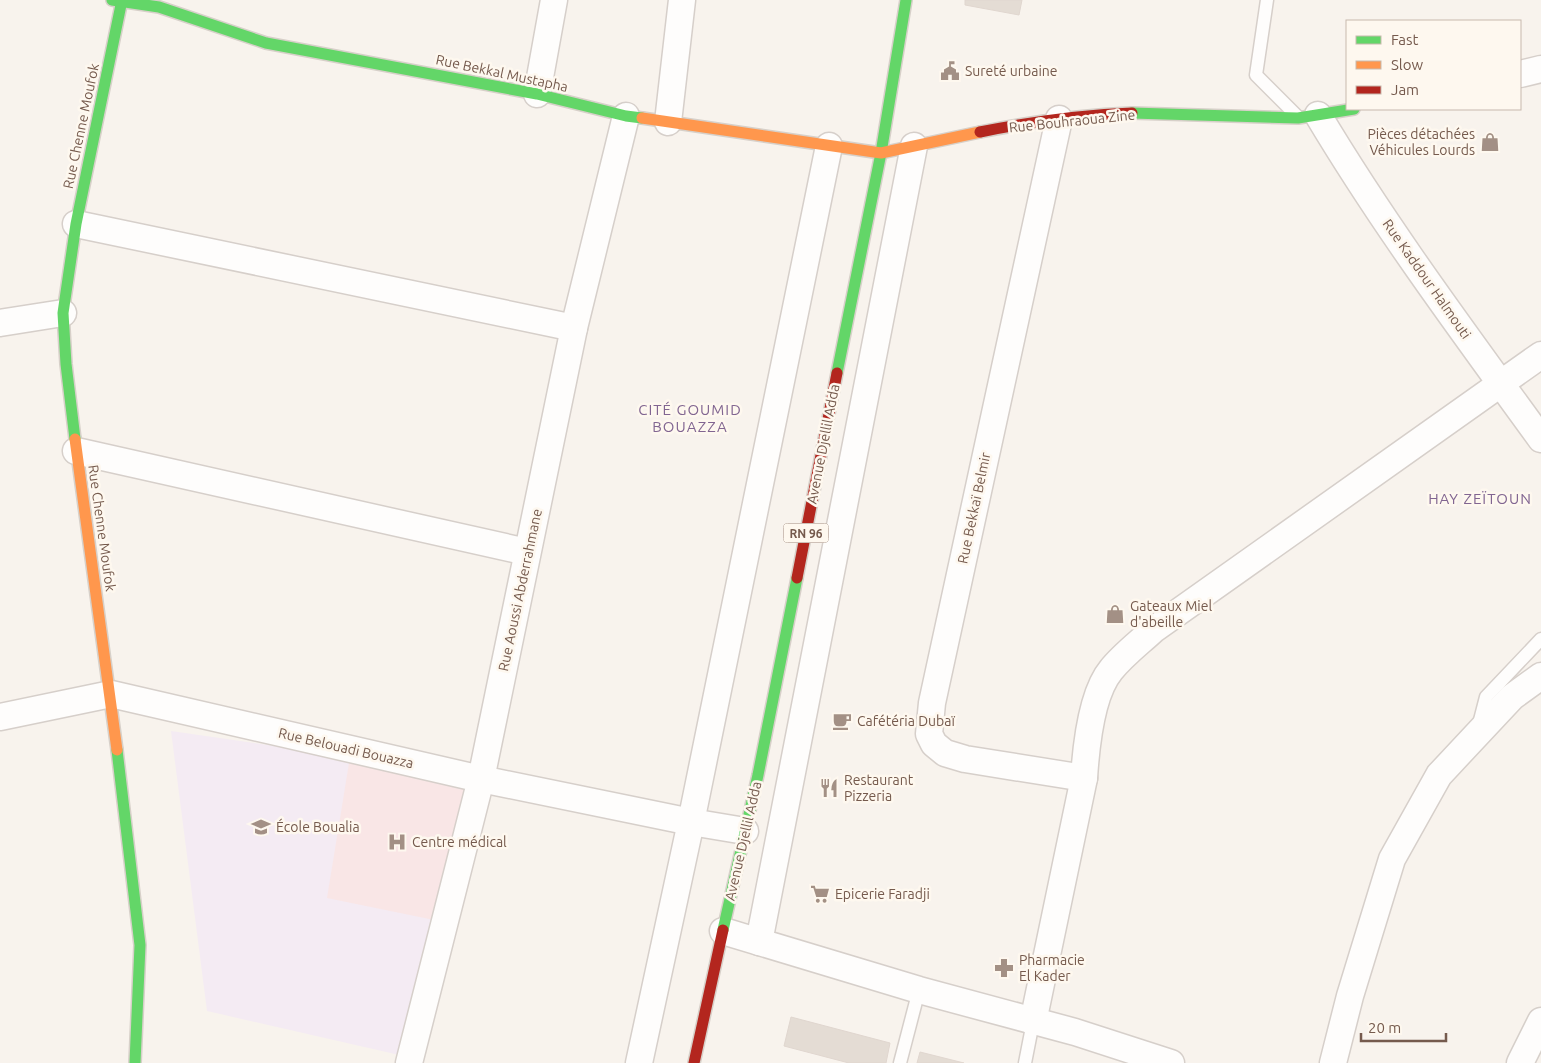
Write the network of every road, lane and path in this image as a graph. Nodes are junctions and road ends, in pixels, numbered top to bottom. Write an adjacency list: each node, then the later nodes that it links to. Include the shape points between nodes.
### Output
1 (554, 0): 9 (street)
2 (682, 0): 14 (street)
3 (906, 0): 17 (street, Avenue Djellil Adda / RN 96)
4 (1267, 0): 12 (lane, via 1256,75)
5 (119, 1): 6 (street, Rue Bekkal Mustapha); 18 (street, Rue Chenne Moufok)
6 (162, 4): 9 (street, Rue Bekkal Mustapha, via 266,43)
7 (1541, 69): 8 (street)
8 (1521, 74)
9 (537, 94): 11 (street, Rue Bekkal Mustapha)
10 (1347, 110): 12 (street, Rue Bouhraoua Zine)
11 (626, 116): 14 (street, Rue Bekkal Mustapha); 21 (street, Rue Aoussi Abderrahmane)
12 (1308, 116): 13 (street, Rue Bouhraoua Zine, via 1134,113); 23 (street, Rue Kaddour Halmouti, via 1350,168)
13 (1058, 120): 16 (street, Rue Bouhraoua Zine); 32 (street, Rue Bekkaï Belmir, via 932,703 929,734 934,744 945,753 965,759)
14 (668, 122): 15 (street, Rue Bekkal Mustapha)
15 (829, 146): 17 (street, Rue Bekkal Mustapha); 34 (street)
16 (914, 146): 17 (street, Rue Bouhraoua Zine); 37 (street)
17 (881, 153): 35 (street, Avenue Djellil Adda / RN 96)
18 (76, 224): 19 (street, Rue Chenne Moufok); 21 (street)
19 (63, 313): 20 (street); 25 (street, Rue Chenne Moufok)
20 (0, 323)
21 (574, 328): 26 (street, Rue Aoussi Abderrahmane)
22 (1541, 355): 23 (street)
23 (1501, 384): 24 (street, Rue Kaddour Halmouti); 32 (street, via 1153,630 1110,671 1097,696)
24 (1541, 439)
25 (76, 451): 26 (street); 29 (street, Rue Chenne Moufok)
26 (527, 552): 33 (street, Rue Aoussi Abderrahmane)
27 (1541, 639): 31 (lane, via 1486,697)
28 (1541, 676): 31 (street, via 1512,697)
29 (111, 694): 30 (street, Rue Belouadi Bouazza); 33 (street, Rue Belouadi Bouazza); 41 (street, Rue Chenne Moufok, via 140,945)
30 (0, 717)
31 (1476, 735): 48 (street, via 1439,775 1392,859)
32 (1084, 778): 40 (street)
33 (481, 779): 34 (street, Rue Belouadi Bouazza); 42 (street, Rue Aoussi Abderrahmane)
34 (692, 822): 35 (street, Rue Belouadi Bouazza); 43 (street)
35 (745, 831): 36 (street, Avenue Djellil Adda / RN 96)
36 (723, 931): 37 (street); 44 (street, Avenue Djellil Adda / RN 96)
37 (758, 942): 38 (street)
38 (919, 990): 40 (street); 45 (lane)
39 (1541, 1021): 49 (street)
40 (1033, 1022): 46 (lane); 47 (street)
41 (135, 1063)
42 (409, 1063)
43 (639, 1063)
44 (694, 1063)
45 (900, 1063)
46 (1025, 1063)
47 (1171, 1063)
48 (1333, 1063)
49 (1520, 1063)

